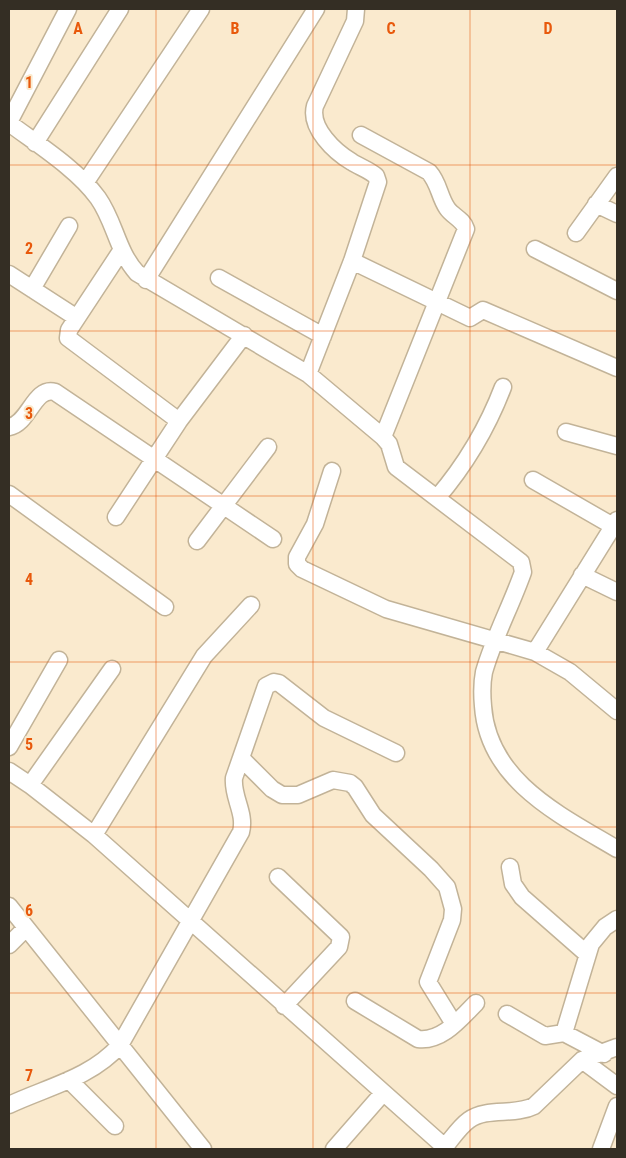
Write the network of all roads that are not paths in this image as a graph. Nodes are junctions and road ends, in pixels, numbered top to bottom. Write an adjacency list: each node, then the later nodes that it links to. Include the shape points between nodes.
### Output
1 (68, 9): 6 (street)
2 (120, 9): 8 (street)
3 (201, 9): 10 (street)
4 (316, 9): 20 (street)
5 (356, 9): 17 (street, via 355,21 315,106 314,115 323,134 340,154 378,179)
6 (9, 122): 8 (street)
7 (361, 135): 23 (street, via 428,172 437,182 448,210 465,226)
8 (35, 143): 10 (street)
9 (617, 176): 11 (street)
10 (85, 183): 16 (street, via 106,212)
11 (596, 204): 12 (street); 14 (street)
12 (617, 214)
13 (69, 226): 21 (street)
14 (576, 232)
15 (535, 248): 22 (street)
16 (121, 250): 20 (street); 24 (street)
17 (352, 261): 23 (street); 26 (street)
18 (9, 274): 21 (street)
19 (219, 278): 26 (street)
20 (146, 280): 25 (street)
21 (32, 289): 24 (street)
22 (617, 291)
23 (438, 302): 27 (street, via 470,318 483,310); 33 (street)
24 (77, 318): 30 (street, via 68,334 71,342)
25 (244, 336): 28 (street); 30 (street)
26 (323, 336): 28 (street)
27 (617, 368)
28 (308, 374): 33 (street)
29 (503, 387): 40 (street, via 478,442)
30 (179, 421): 36 (street)
31 (9, 427): 36 (street, via 19,423 41,394 50,390)
32 (566, 432): 34 (street)
33 (383, 437): 40 (street, via 389,444 396,467)
34 (617, 446)
35 (268, 447): 41 (street)
36 (153, 458): 41 (street); 42 (street)
37 (332, 471): 50 (street, via 315,524 298,557 302,569 386,609)
38 (533, 480): 43 (street)
39 (9, 494): 49 (street)
40 (437, 498): 50 (street, via 522,566 521,577)
41 (223, 506): 44 (street); 45 (street)
42 (116, 516)
43 (615, 523): 46 (street)
44 (273, 539)
45 (197, 541)
46 (582, 575): 47 (street); 51 (street)
47 (617, 592)
48 (251, 605): 60 (street, via 204,656)
49 (165, 607)
50 (494, 639): 51 (street); 61 (street, via 484,674 482,697 484,720 500,761 543,804)
51 (535, 652): 54 (street, via 570,672)
52 (59, 660): 55 (street)
53 (112, 669): 59 (street)
54 (617, 711)
55 (9, 748)
56 (396, 753): 57 (street, via 330,722 274,682 263,691)
57 (240, 758): 66 (street, via 233,785 242,819 241,832); 74 (street, via 282,795 298,795 333,780 350,783 373,815 447,887 453,909 452,920 428,982)
58 (9, 771): 59 (street)
59 (30, 785): 60 (street)
60 (94, 835): 66 (street)
61 (617, 849)
62 (510, 867): 69 (street, via 510,876 517,891)
63 (278, 877): 72 (street, via 338,932 341,942)
64 (9, 906): 67 (street)
65 (617, 919): 69 (street, via 598,935)
66 (190, 922): 72 (street); 76 (street)
67 (26, 928): 68 (street); 76 (street)
68 (9, 945)
69 (587, 954): 75 (street)
70 (355, 1000): 74 (street, via 418,1039 438,1037)
71 (476, 1003): 74 (street)
72 (284, 1006): 81 (street)
73 (506, 1014): 75 (street, via 544,1036)
74 (454, 1024)
75 (564, 1033): 77 (street)
76 (120, 1045): 79 (street, via 108,1058); 85 (street)
77 (610, 1050): 78 (street)
78 (582, 1060): 80 (street); 87 (street, via 534,1106 521,1111 476,1116 463,1125)
79 (68, 1080): 82 (street); 84 (street)
80 (617, 1086)
81 (383, 1093): 86 (street); 87 (street)
82 (10, 1103)
83 (617, 1106): 88 (street)
84 (115, 1126)
85 (203, 1149)
86 (334, 1149)
87 (445, 1149)
88 (601, 1149)

